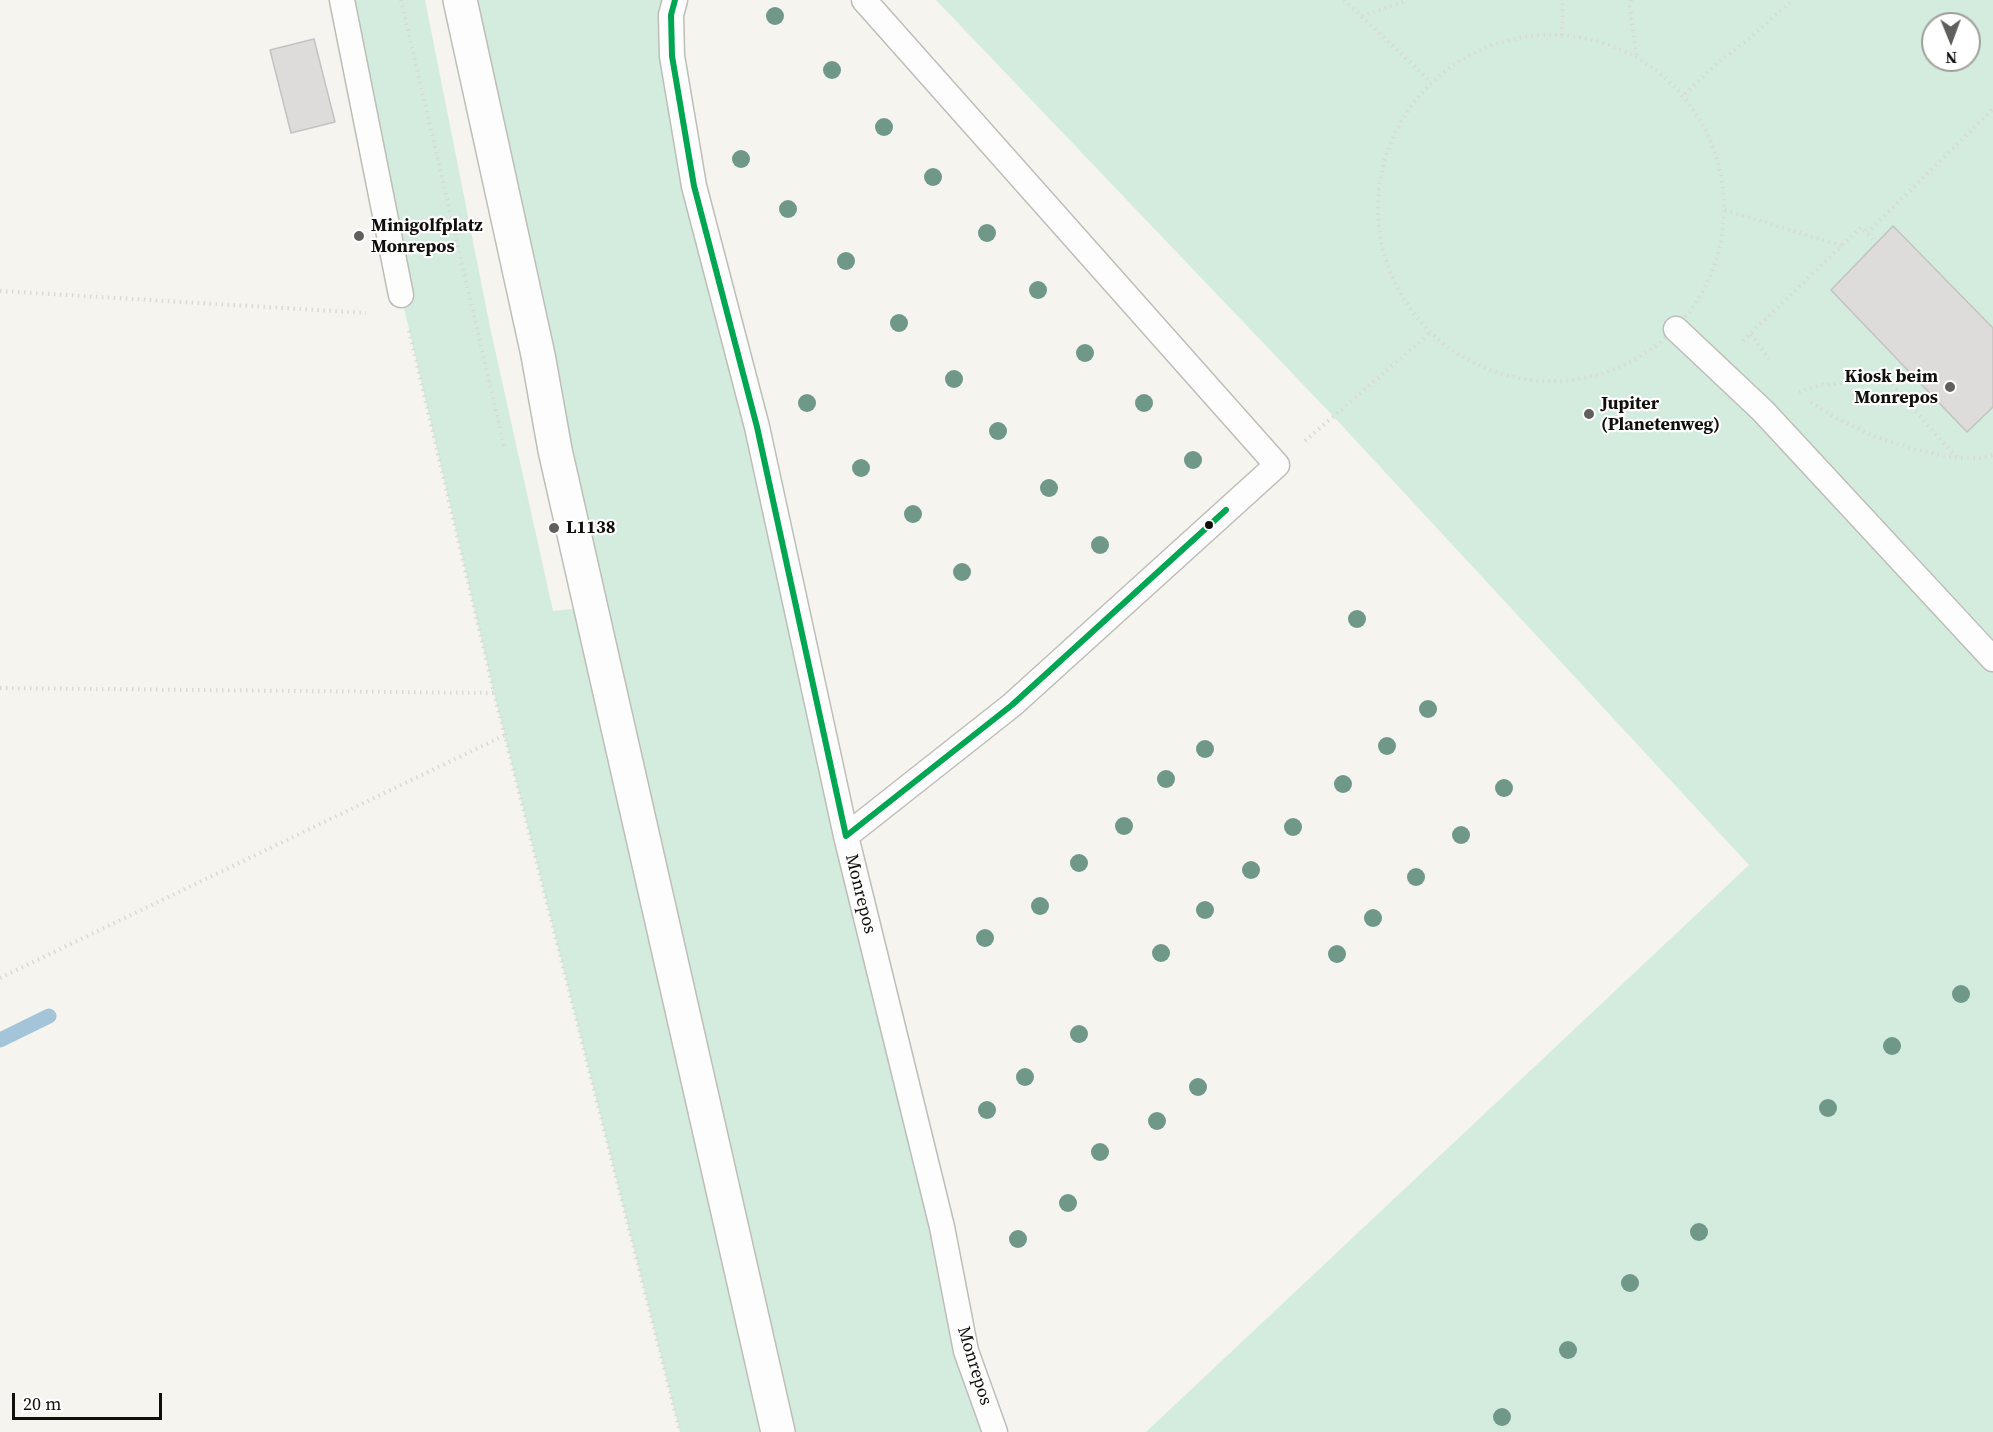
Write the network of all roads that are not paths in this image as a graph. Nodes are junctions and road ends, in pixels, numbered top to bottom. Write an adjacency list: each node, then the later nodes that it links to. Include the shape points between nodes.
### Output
1 (342, 0): 5 (lane)
2 (460, 0): 9 (main road, via 558,461)
3 (675, 0): 8 (lane, Monrepos, via 671,15 672,56 694,186 757,427)
4 (864, 0): 8 (lane, via 1277,465 1012,705)
5 (403, 306)
6 (1676, 329): 7 (lane, via 1763,411)
7 (1993, 659)
8 (846, 836): 10 (lane, Monrepos, via 942,1227 966,1351)
9 (778, 1432)
10 (995, 1432)

